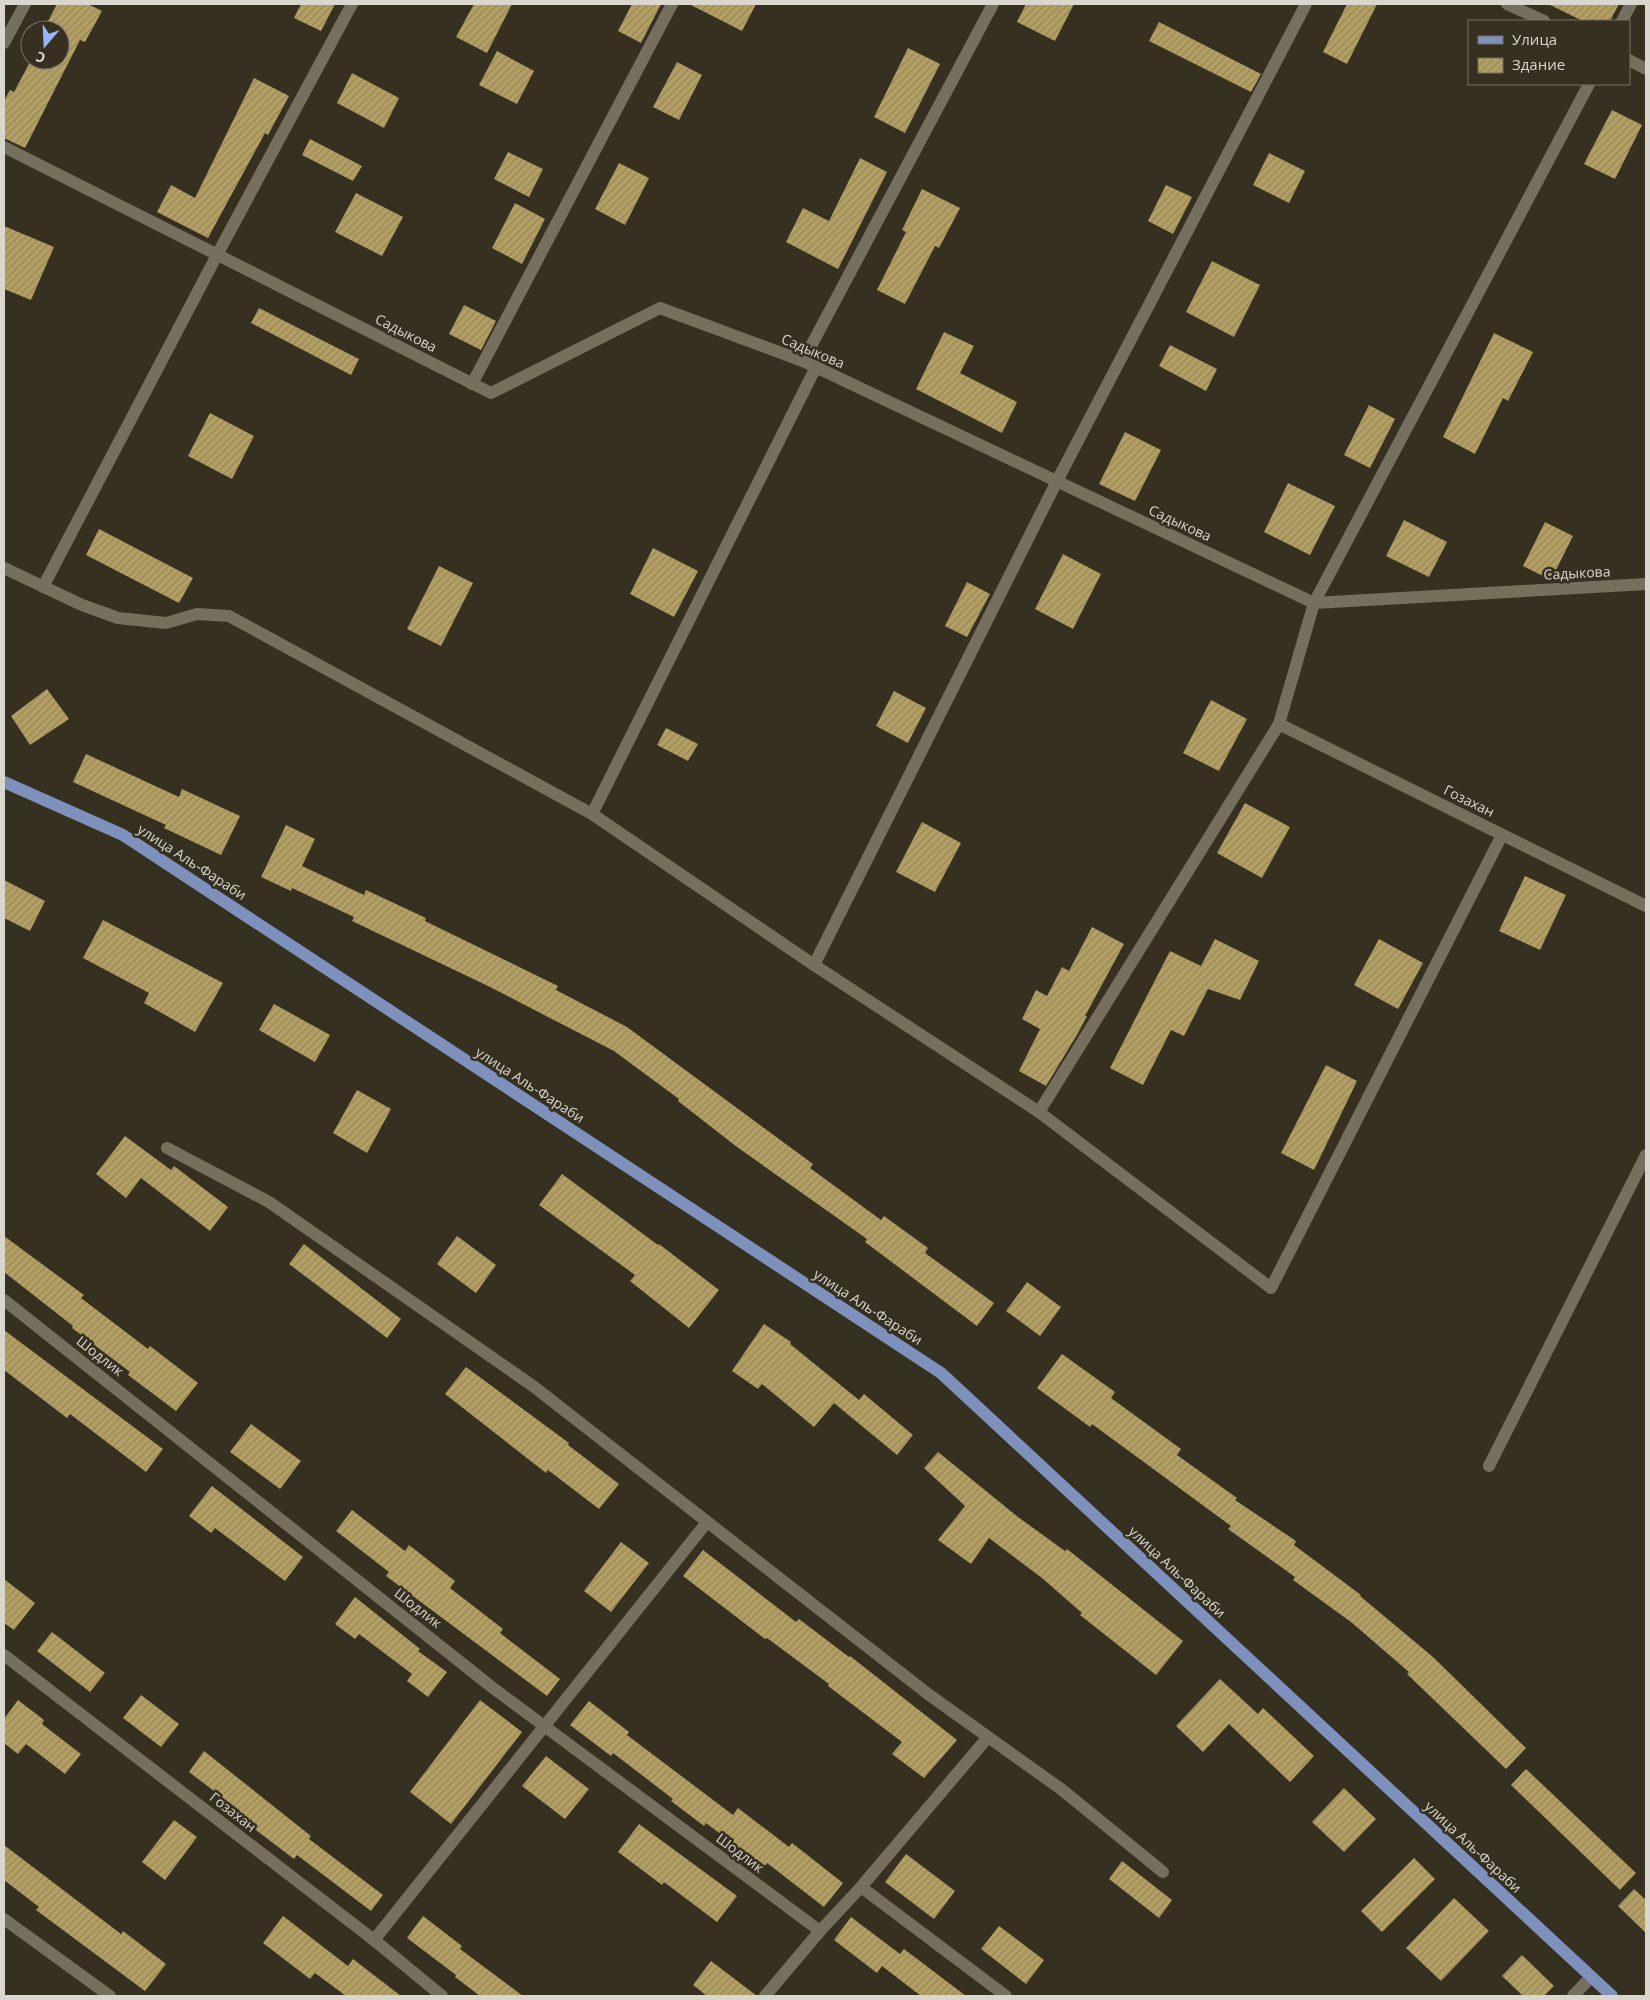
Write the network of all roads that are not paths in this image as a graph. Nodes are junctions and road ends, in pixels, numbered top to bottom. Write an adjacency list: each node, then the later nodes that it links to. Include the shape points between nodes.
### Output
1 (25, 4): 10 (street)
2 (352, 4): 15 (street)
3 (672, 4): 18 (street)
4 (993, 4): 16 (street)
5 (1306, 4): 19 (street)
6 (1507, 4): 8 (street)
7 (1631, 4): 9 (street)
8 (1542, 20)
9 (1623, 20)
10 (4, 43)
11 (1630, 60): 12 (street)
12 (1646, 68)
13 (1588, 85): 23 (street)
14 (4, 147): 15 (street, Садыкова)
15 (217, 254): 18 (street, Садыкова); 22 (street)
16 (803, 361): 17 (street, Садыкова); 18 (street, Садыкова, via 660,308 491,393)
17 (816, 367): 19 (street, Садыкова); 26 (street)
18 (472, 384)
19 (1056, 481): 23 (street, Садыкова); 29 (street)
20 (4, 568): 22 (street)
21 (1646, 584): 23 (street, Садыкова)
22 (43, 587): 26 (street, via 118,618 166,623 197,614 229,616)
23 (1314, 603): 24 (street)
24 (1279, 724): 27 (street, Гозахан); 30 (street)
25 (4, 782): 44 (main road, улица Аль-Фараби, via 123,835 941,1373)
26 (592, 814): 29 (street)
27 (1502, 835): 28 (street, Гозахан); 30 (street, via 1272,1288)
28 (1646, 906)
29 (814, 965): 30 (street)
30 (1039, 1112)
31 (167, 1148): 35 (street, via 269,1202 533,1386)
32 (1646, 1155): 34 (street)
33 (4, 1300): 37 (street, Шодлик)
34 (1489, 1466)
35 (707, 1522): 37 (street); 38 (street)
36 (4, 1654): 43 (street, Гозахан)
37 (545, 1726): 42 (street, Шодлик); 43 (street)
38 (988, 1737): 39 (street, via 1061,1789); 40 (street)
39 (1163, 1872)
40 (861, 1887): 42 (street); 48 (street)
41 (4, 1919): 45 (street)
42 (820, 1931): 47 (street)
43 (374, 1940): 46 (street, Гозахан)
44 (1591, 1977): 49 (street); 50 (main road, улица Аль-Фараби)
45 (110, 1996)
46 (442, 1996)
47 (765, 1996)
48 (1006, 1996)
49 (1573, 1996)
50 (1612, 1996)

